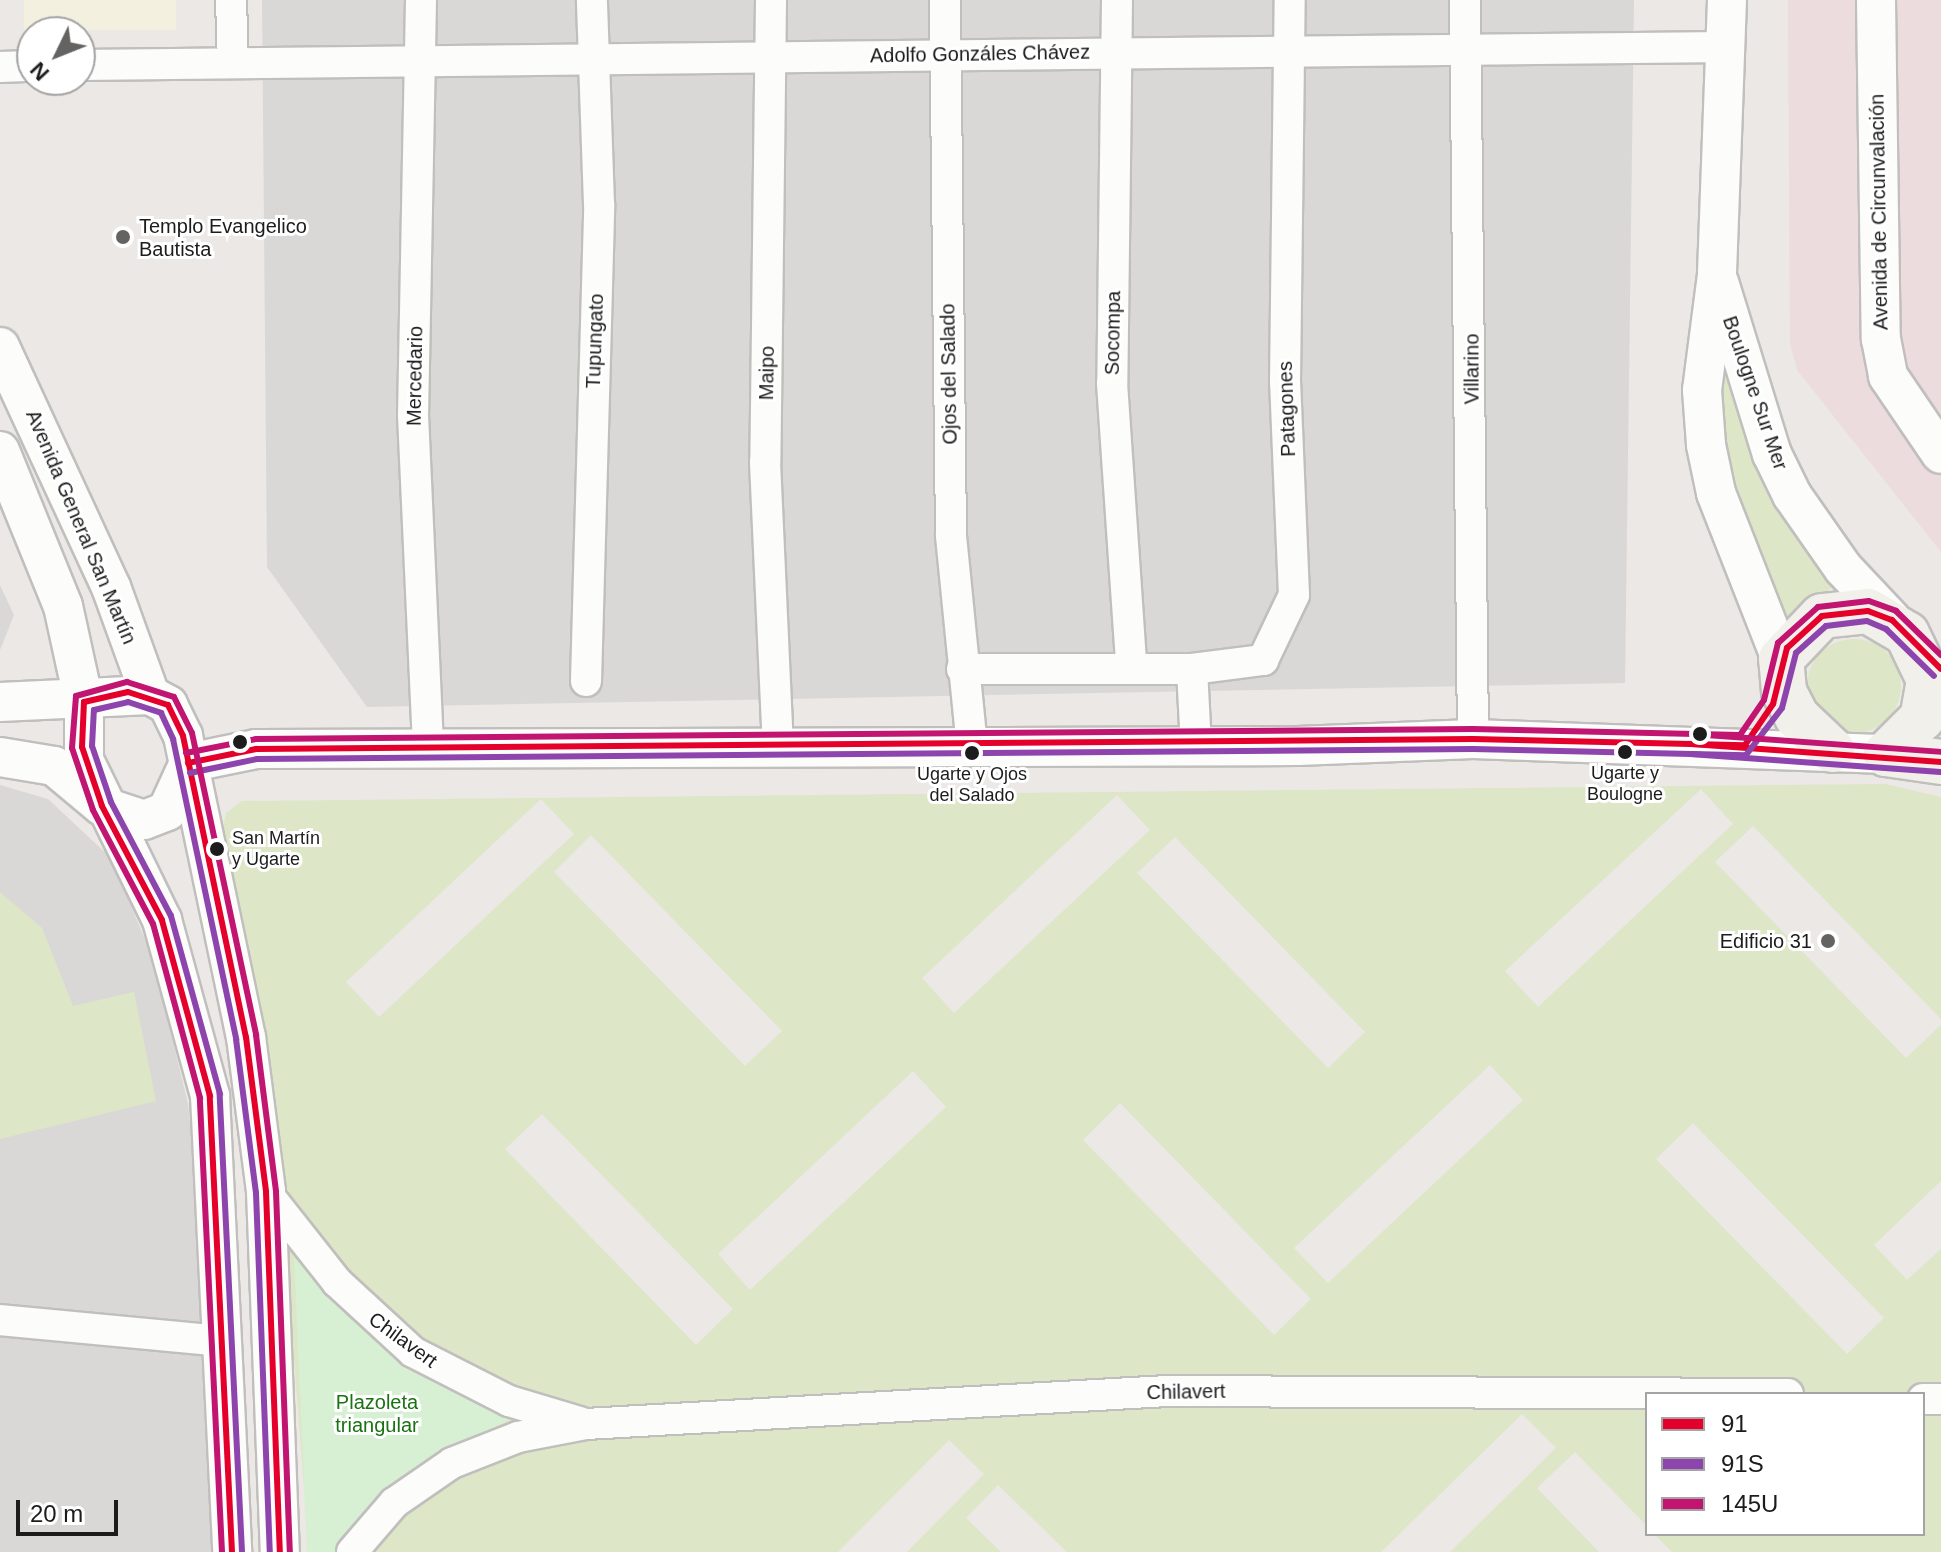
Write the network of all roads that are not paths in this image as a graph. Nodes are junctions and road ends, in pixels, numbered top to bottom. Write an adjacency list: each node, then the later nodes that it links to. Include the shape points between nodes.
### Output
1 (231, 0): 19 (street)
2 (421, 0): 16 (street, Mercedario)
3 (592, 0): 18 (street, Tupungato)
4 (771, 0): 17 (street, Maipo)
5 (945, 0): 15 (street, Ojos del Salado)
6 (1117, 0): 12 (street, Socompa)
7 (1290, 0): 13 (street, Patagones)
8 (1465, 0): 14 (street, Villarino)
9 (1727, 0): 11 (street, Boulogne Sur Mer)
10 (1876, 0): 24 (street, Avenida de Circunvalación, via 1881,339 1895,388)
11 (1727, 47): 14 (street, Adolfo Gonzáles Chávez); 21 (street, Boulogne Sur Mer)
12 (1119, 51): 13 (street, Adolfo Gonzáles Chávez); 15 (street, Adolfo Gonzáles Chávez); 26 (street, Socompa, via 1112,383)
13 (1291, 54): 14 (street, Adolfo Gonzáles Chávez); 29 (street, Patagones, via 1285,382 1294,595 1263,660)
14 (1466, 54): 35 (street, Villarino)
15 (945, 56): 17 (street, Adolfo Gonzáles Chávez); 28 (street, Ojos del Salado, via 951,536)
16 (421, 57): 18 (street, Adolfo Gonzáles Chávez); 19 (street, Adolfo Gonzáles Chávez); 41 (street, Mercedario, via 413,415)
17 (772, 57): 18 (street, Adolfo Gonzáles Chávez); 37 (street, Maipo, via 765,462)
18 (593, 59): 31 (street, Tupungato, via 599,204)
19 (233, 62): 20 (street, Adolfo Gonzáles Chávez)
20 (96, 65)
21 (1717, 275): 25 (street, Boulogne Sur Mer, via 1772,454 1792,495 1843,568); 27 (street, Boulogne Sur Mer, via 1702,390 1706,445 1716,493)
22 (0, 347): 32 (street, Avenida General San Martín, via 111,587)
23 (0, 451): 34 (street, via 63,606)
24 (1941, 454)
25 (1899, 627): 27 (main road, via 1868,611 1822,616); 30 (main road, Boulogne Sur Mer); 42 (main road, via 1929,680 1929,697 1907,741)
26 (1131, 665): 28 (street); 29 (street)
27 (1781, 666): 36 (street, via 1763,727); 40 (main road, via 1797,717)
28 (962, 669): 39 (street, Ojos del Salado)
29 (1192, 669): 38 (street)
30 (1941, 669)
31 (586, 681)
32 (150, 695): 34 (street); 45 (street, Avenida General San Martín, via 168,705)
33 (0, 702): 34 (street)
34 (84, 702): 46 (street, via 84,760)
35 (1473, 739): 36 (street); 38 (street)
36 (1745, 745): 40 (street)
37 (778, 746): 39 (street); 41 (street)
38 (1196, 746): 39 (street)
39 (972, 747)
40 (1832, 750): 42 (street)
41 (428, 751): 45 (street, via 256,749)
42 (1886, 754): 44 (main road)
43 (0, 757): 46 (street, via 54,766)
44 (1941, 762)
45 (188, 763): 46 (street, via 167,811 144,820); 47 (street, Avenida General San Martín, via 246,1037)
46 (102, 806): 49 (street, via 162,920 210,1096)
47 (266, 1192): 51 (street, Chilavert, via 337,1282 413,1352 509,1401); 53 (street, Avenida General San Martín)
48 (0, 1320): 49 (street)
49 (224, 1341): 52 (street)
50 (1645, 1393): 51 (street, Chilavert, via 1168,1391)
51 (586, 1424): 54 (street, Chilavert, via 518,1437 452,1463 394,1503)
52 (232, 1552)
53 (280, 1552)
54 (352, 1552)

